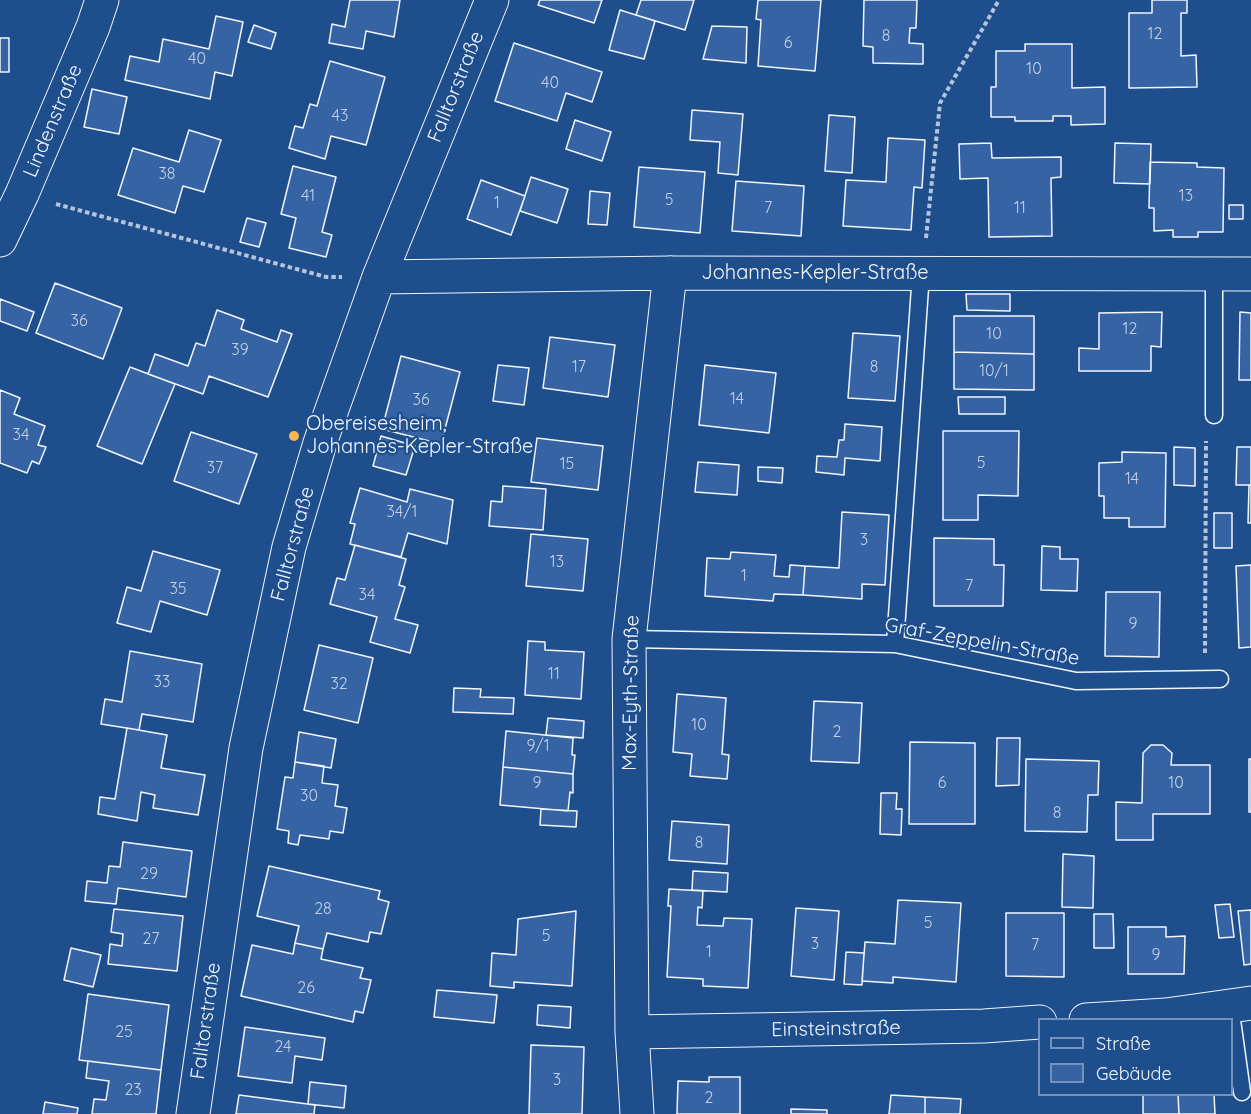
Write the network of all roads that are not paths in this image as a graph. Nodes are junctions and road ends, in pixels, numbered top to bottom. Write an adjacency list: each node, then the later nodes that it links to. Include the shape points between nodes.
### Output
1 (102, 0): 3 (street, Lindenstraße)
2 (492, 0): 8 (street, Falltorstraße)
3 (0, 240)
4 (670, 273): 5 (street, Johannes-Kepler-Straße); 8 (street, Johannes-Kepler-Straße); 10 (street, Max-Eyth-Straße)
5 (921, 273): 6 (street, Johannes-Kepler-Straße); 11 (lane)
6 (1214, 273): 7 (street, Johannes-Kepler-Straße); 9 (lane)
7 (1251, 274)
8 (379, 277): 18 (street, Falltorstraße, via 320,443 290,547 246,748)
9 (1214, 415)
10 (629, 639): 11 (lane, Graf-Zeppelin-Straße); 16 (street, Max-Eyth-Straße)
11 (895, 644): 12 (lane, Graf-Zeppelin-Straße, via 1076,681)
12 (1212, 680)
13 (1236, 1012): 14 (street); 17 (lane)
14 (1113, 1018)
15 (1038, 1022): 16 (street, Einsteinstraße)
16 (632, 1032): 19 (street, Max-Eyth-Straße)
17 (1242, 1092)
18 (193, 1114)
19 (637, 1114)

